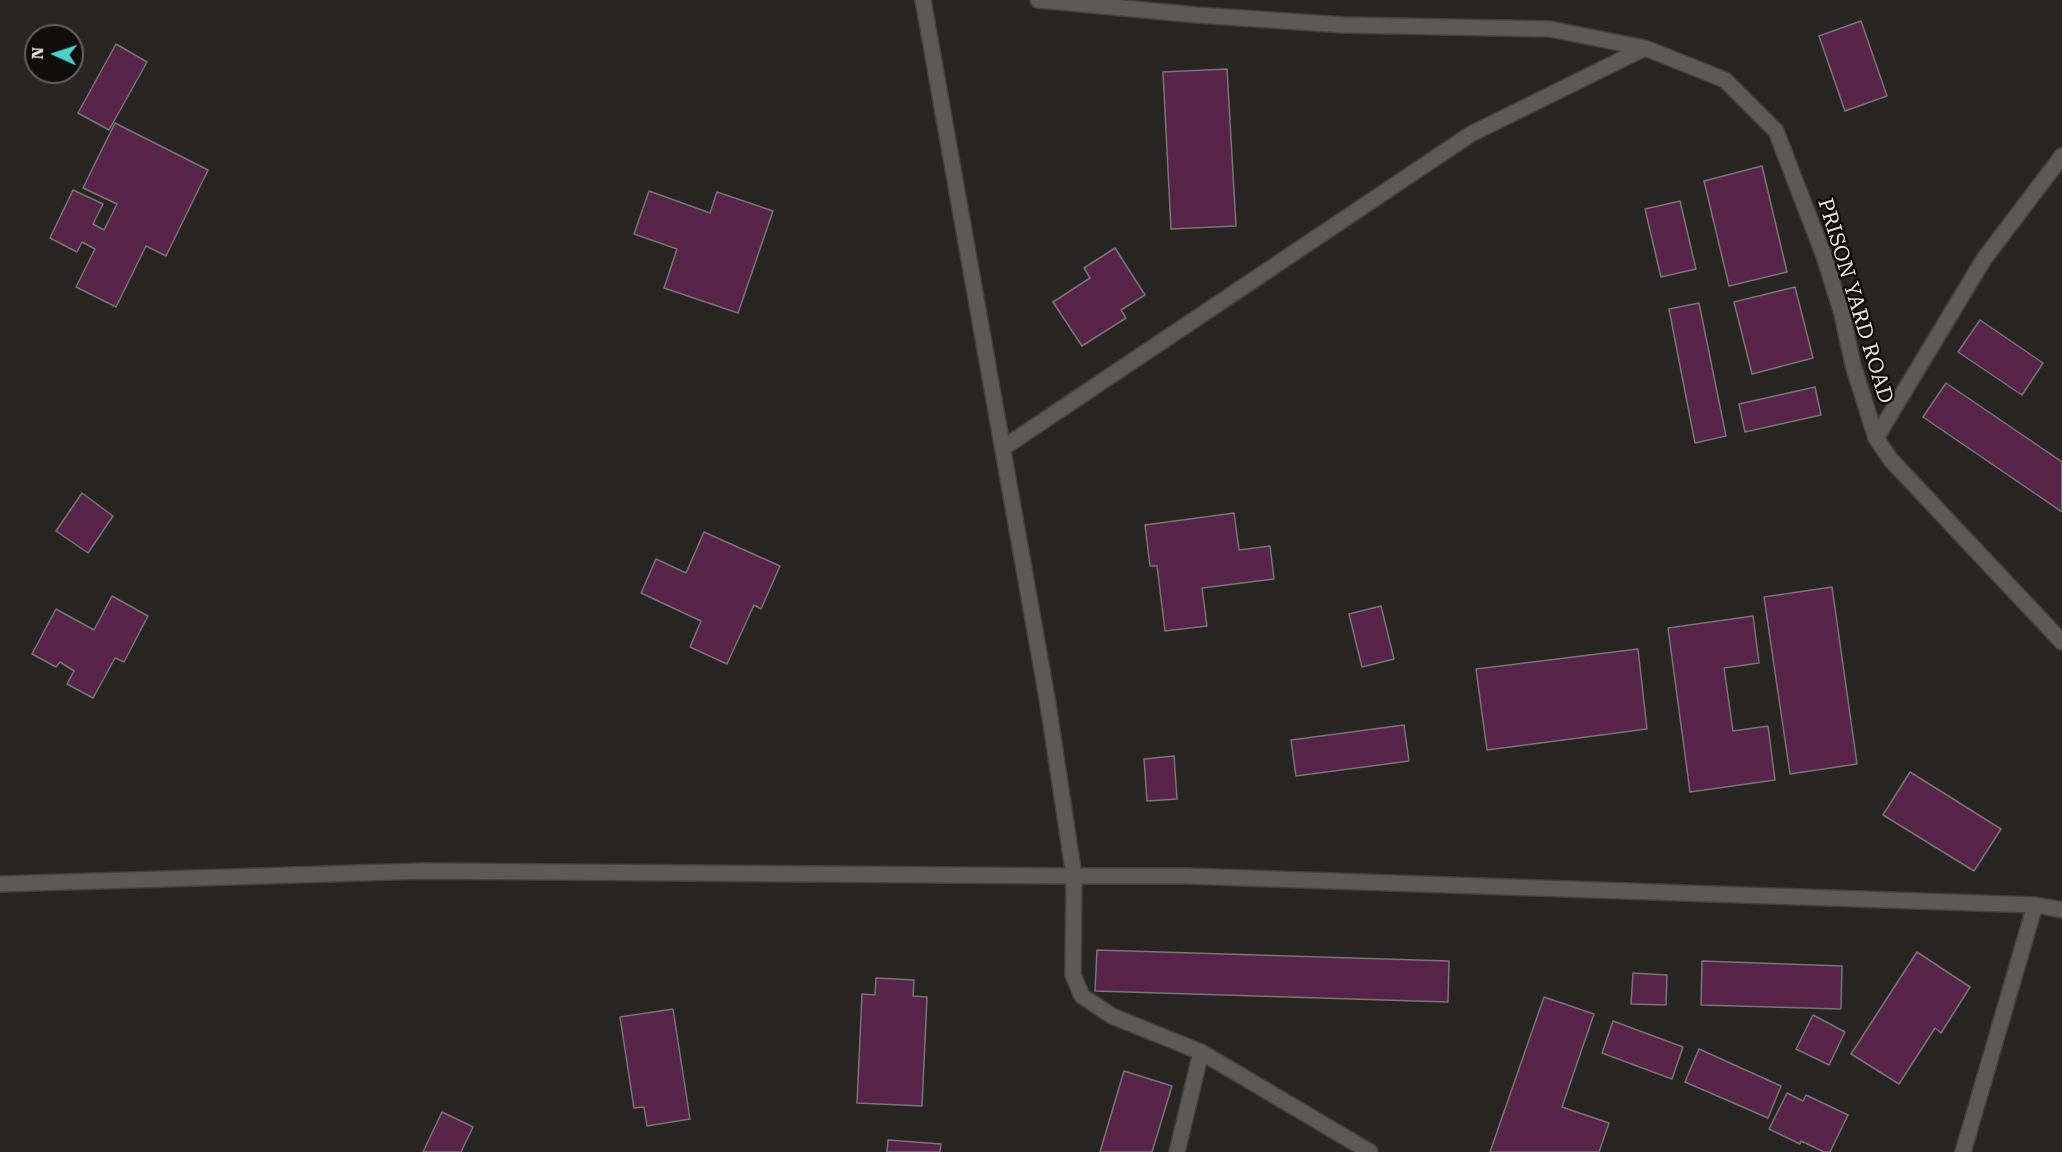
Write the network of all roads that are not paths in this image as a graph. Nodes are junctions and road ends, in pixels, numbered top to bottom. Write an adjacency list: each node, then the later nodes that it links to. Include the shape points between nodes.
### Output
1 (924, 0): 6 (street)
2 (1038, 0): 3 (street, PRISON YARD ROAD, via 1344,25 1550,29)
3 (1645, 48): 5 (street, PRISON YARD ROAD, via 1725,80 1776,131 1824,256); 6 (street, via 1471,134)
4 (2062, 156): 5 (street, via 1984,259)
5 (1876, 438): 7 (street, PRISON YARD ROAD, via 1891,460)
6 (1003, 448): 8 (street)
7 (2062, 642)
8 (1074, 876): 9 (street, via 424,871); 10 (street, via 1186,876); 12 (street, via 1073,975 1082,996 1112,1016)
9 (0, 884)
10 (2035, 905): 11 (street); 15 (street)
11 (2062, 910)
12 (1201, 1052): 13 (street); 14 (street)
13 (1177, 1152)
14 (1370, 1152)
15 (1964, 1152)

